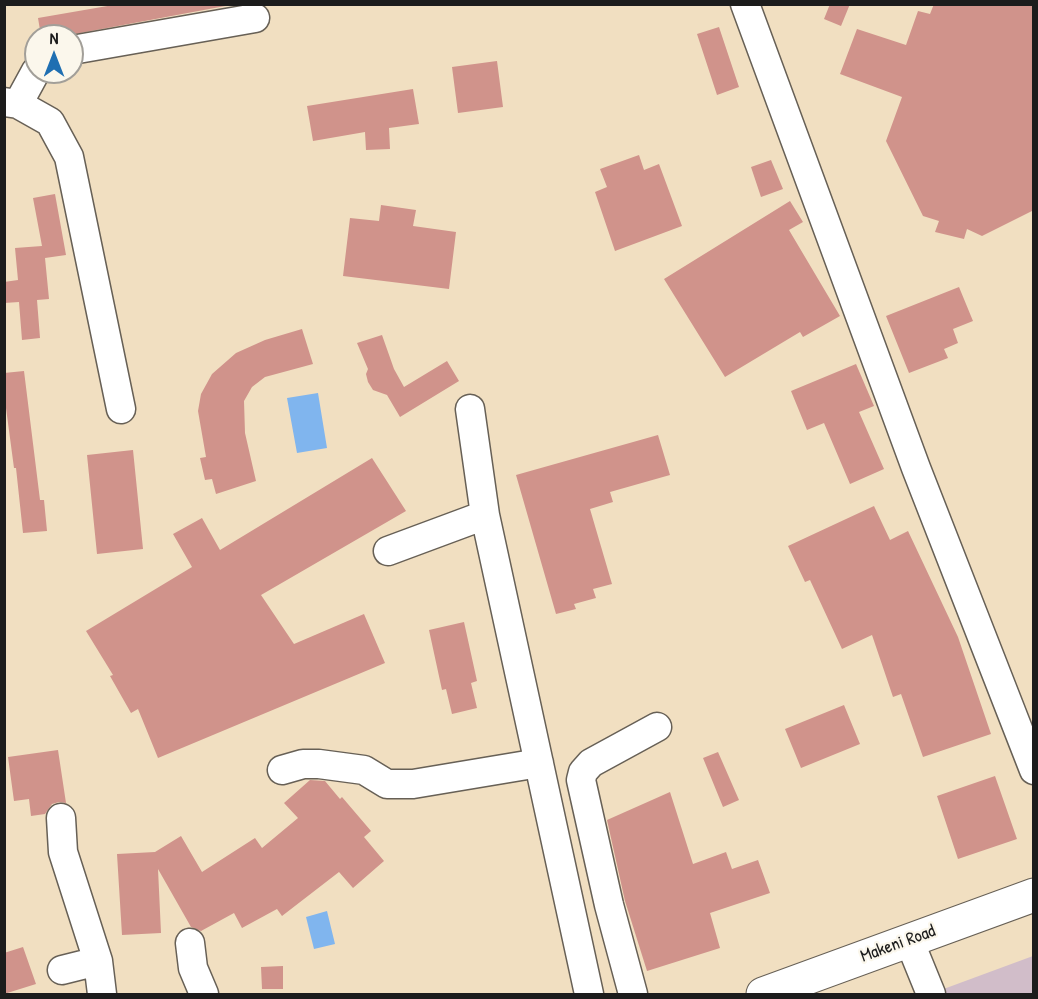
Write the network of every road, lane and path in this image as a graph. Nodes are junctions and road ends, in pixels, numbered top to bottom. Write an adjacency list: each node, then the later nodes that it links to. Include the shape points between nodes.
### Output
1 (745, 4): 13 (street, via 916,468)
2 (255, 18): 3 (street)
3 (84, 48)
4 (26, 84): 5 (street)
5 (11, 103): 6 (street, via 50,122 69,157)
6 (121, 408)
7 (470, 408): 8 (street)
8 (485, 516): 9 (street); 11 (street)
9 (388, 551)
10 (657, 727): 23 (street, via 591,763 581,780)
11 (539, 763): 12 (street, via 413,784 387,784 364,770 318,764); 22 (street)
12 (282, 770)
13 (1034, 770)
14 (61, 818): 18 (street, via 63,852)
15 (1034, 895): 16 (main road, Makeni Road)
16 (909, 940): 24 (main road, Makeni Road); 25 (street)
17 (190, 943): 21 (street, via 193,968)
18 (98, 961): 19 (street); 20 (street)
19 (62, 970)
20 (102, 994)
21 (204, 994)
22 (590, 994)
23 (633, 994)
24 (763, 994)
25 (931, 994)

